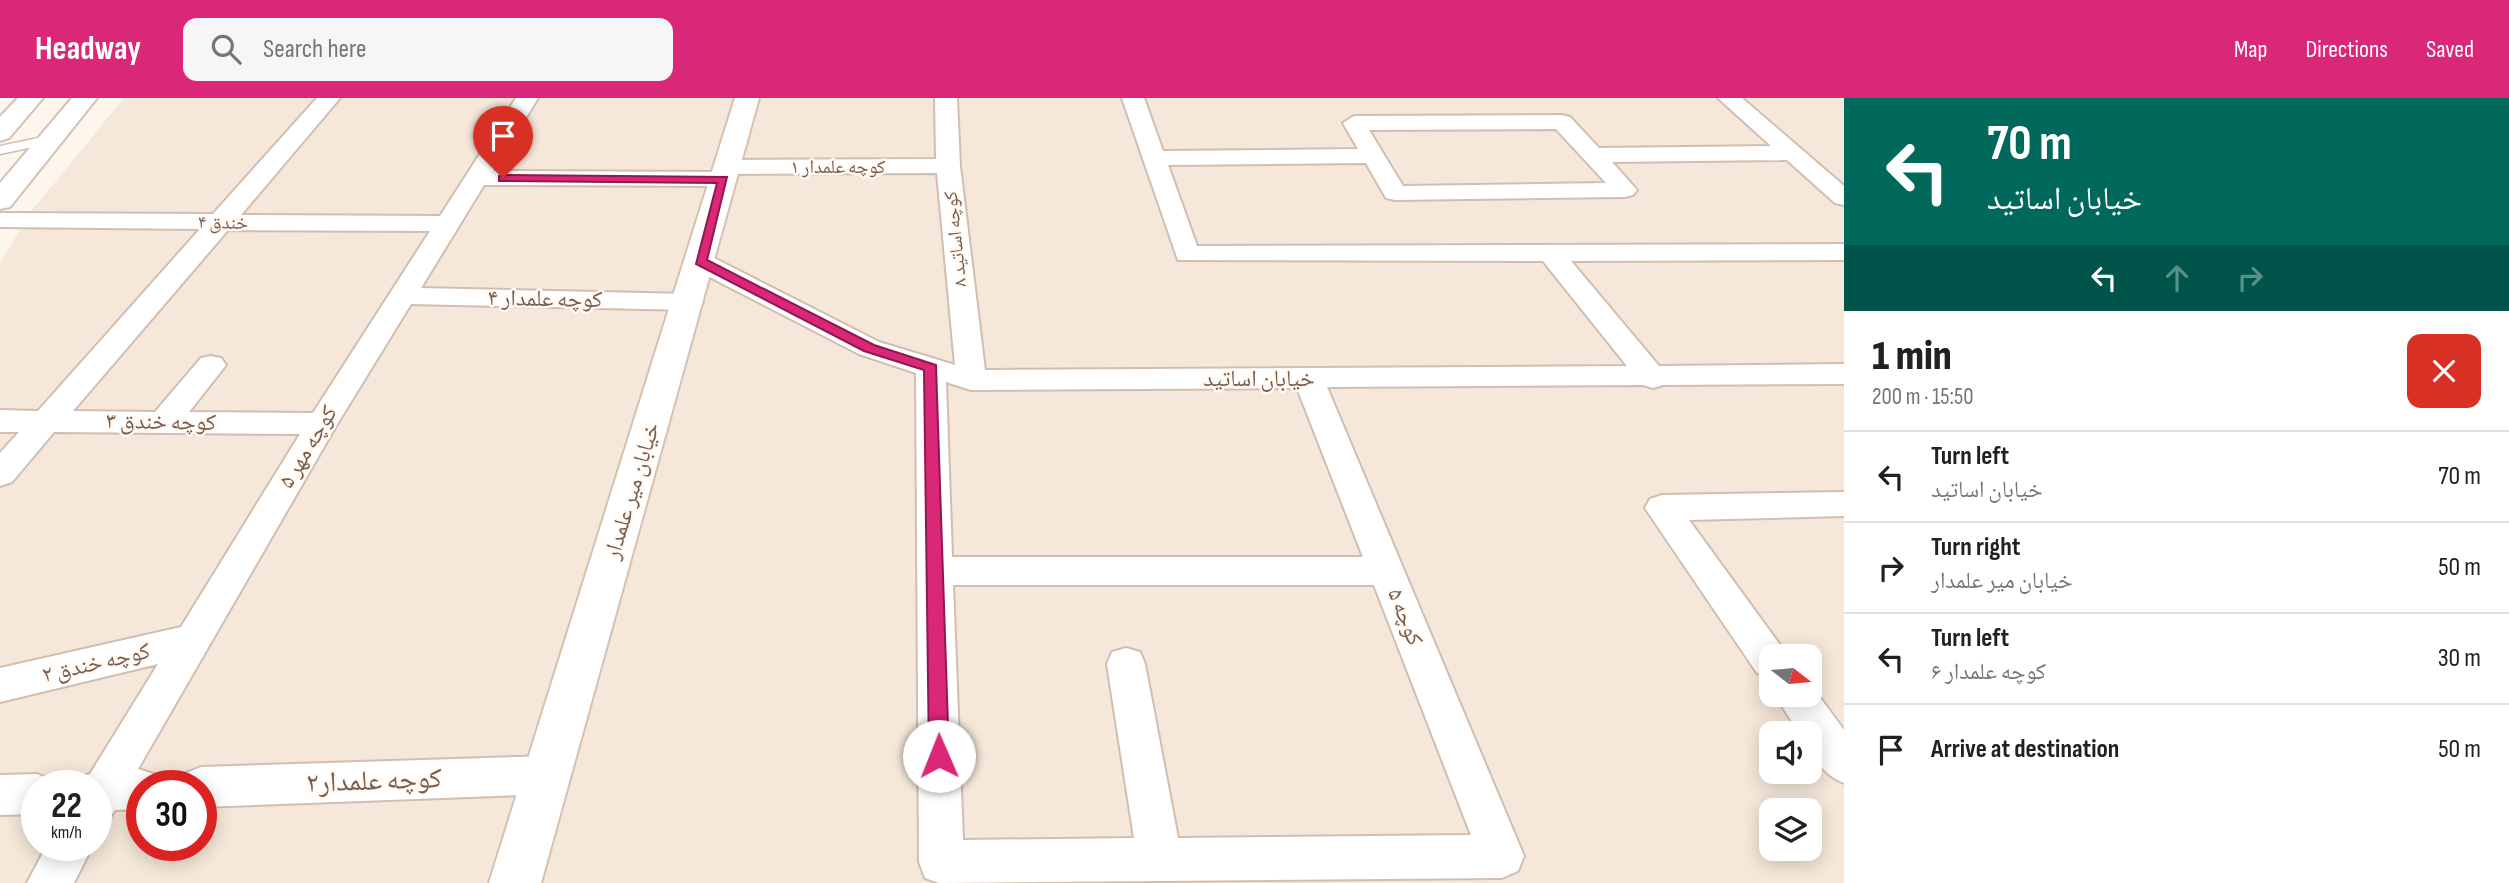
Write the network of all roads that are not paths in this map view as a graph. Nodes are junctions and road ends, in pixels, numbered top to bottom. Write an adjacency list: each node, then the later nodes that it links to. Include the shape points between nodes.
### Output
1 (31, 98): 9 (street)
2 (86, 98): 10 (street)
3 (329, 98): 22 (street)
4 (527, 98): 18 (street, کوچه مهر ۵)
5 (747, 98): 17 (street, خیابان میر علمدار)
6 (946, 98): 16 (street, کوچه اساتید ۸)
7 (1133, 98): 15 (street)
8 (1729, 98): 12 (street)
9 (0, 135): 10 (lane)
10 (48, 140): 11 (lane); 20 (street)
11 (0, 150)
12 (1792, 153): 13 (street); 19 (street)
13 (1593, 155): 14 (street, via 1562,122 1354,123); 14 (street, via 1625,190 1395,193)
14 (1372, 156): 15 (street)
15 (1154, 158): 24 (street, via 1187,254)
16 (948, 166): 17 (street, کوچه علمدار ۱); 34 (street, کوچه اساتید ۸)
17 (725, 173): 18 (street, کوچه علمدار ۱); 26 (street, خیابان میر علمدار)
18 (476, 178): 23 (street, کوچه مهر ۵)
19 (1844, 198)
20 (0, 201)
21 (0, 220): 22 (street, خندق ۴)
22 (222, 223): 23 (street, خندق ۴); 36 (street)
23 (447, 224): 27 (street, کوچه مهر ۵)
24 (1550, 252): 25 (street); 32 (street)
25 (1844, 252)
26 (701, 262): 28 (street, خیابان میر علمدار); 30 (street, خیابان اساتید, via 869,348)
27 (401, 296): 28 (street, کوچه علمدار ۴); 38 (street, کوچه مهر ۵)
28 (689, 302): 49 (street, خیابان میر علمدار)
29 (211, 365): 37 (street)
30 (931, 368): 34 (street, خیابان اساتید); 42 (street)
31 (1844, 374): 32 (street, خیابان اساتید)
32 (1653, 378): 33 (street, خیابان اساتید)
33 (1310, 379): 34 (street, خیابان اساتید); 41 (street, کوچه ۵)
34 (971, 380)
35 (0, 421): 36 (street, کوچه خندق ۳)
36 (45, 421): 37 (street, کوچه خندق ۳); 39 (street)
37 (165, 421): 38 (street, کوچه خندق ۳)
38 (322, 424): 43 (street, کوچه مهر ۵)
39 (0, 474)
40 (1844, 504): 44 (street, via 1661,508)
41 (1387, 571): 42 (street); 54 (street, کوچه ۵, via 1502,856)
42 (935, 572): 54 (street, via 941,862)
43 (192, 640): 46 (street, کوچه خندق ۲); 51 (street, کوچه مهر ۵)
44 (1759, 644)
45 (1126, 664): 54 (street)
46 (0, 685)
47 (1804, 707): 48 (street)
48 (1844, 764)
49 (548, 775): 50 (street, کوچه علمدار۲); 57 (street, خیابان میر علمدار)
50 (217, 786)
51 (112, 787)
52 (21, 794): 53 (street)
53 (0, 795)
54 (1160, 860)
55 (62, 861): 56 (street)
56 (50, 883)
57 (515, 883)

